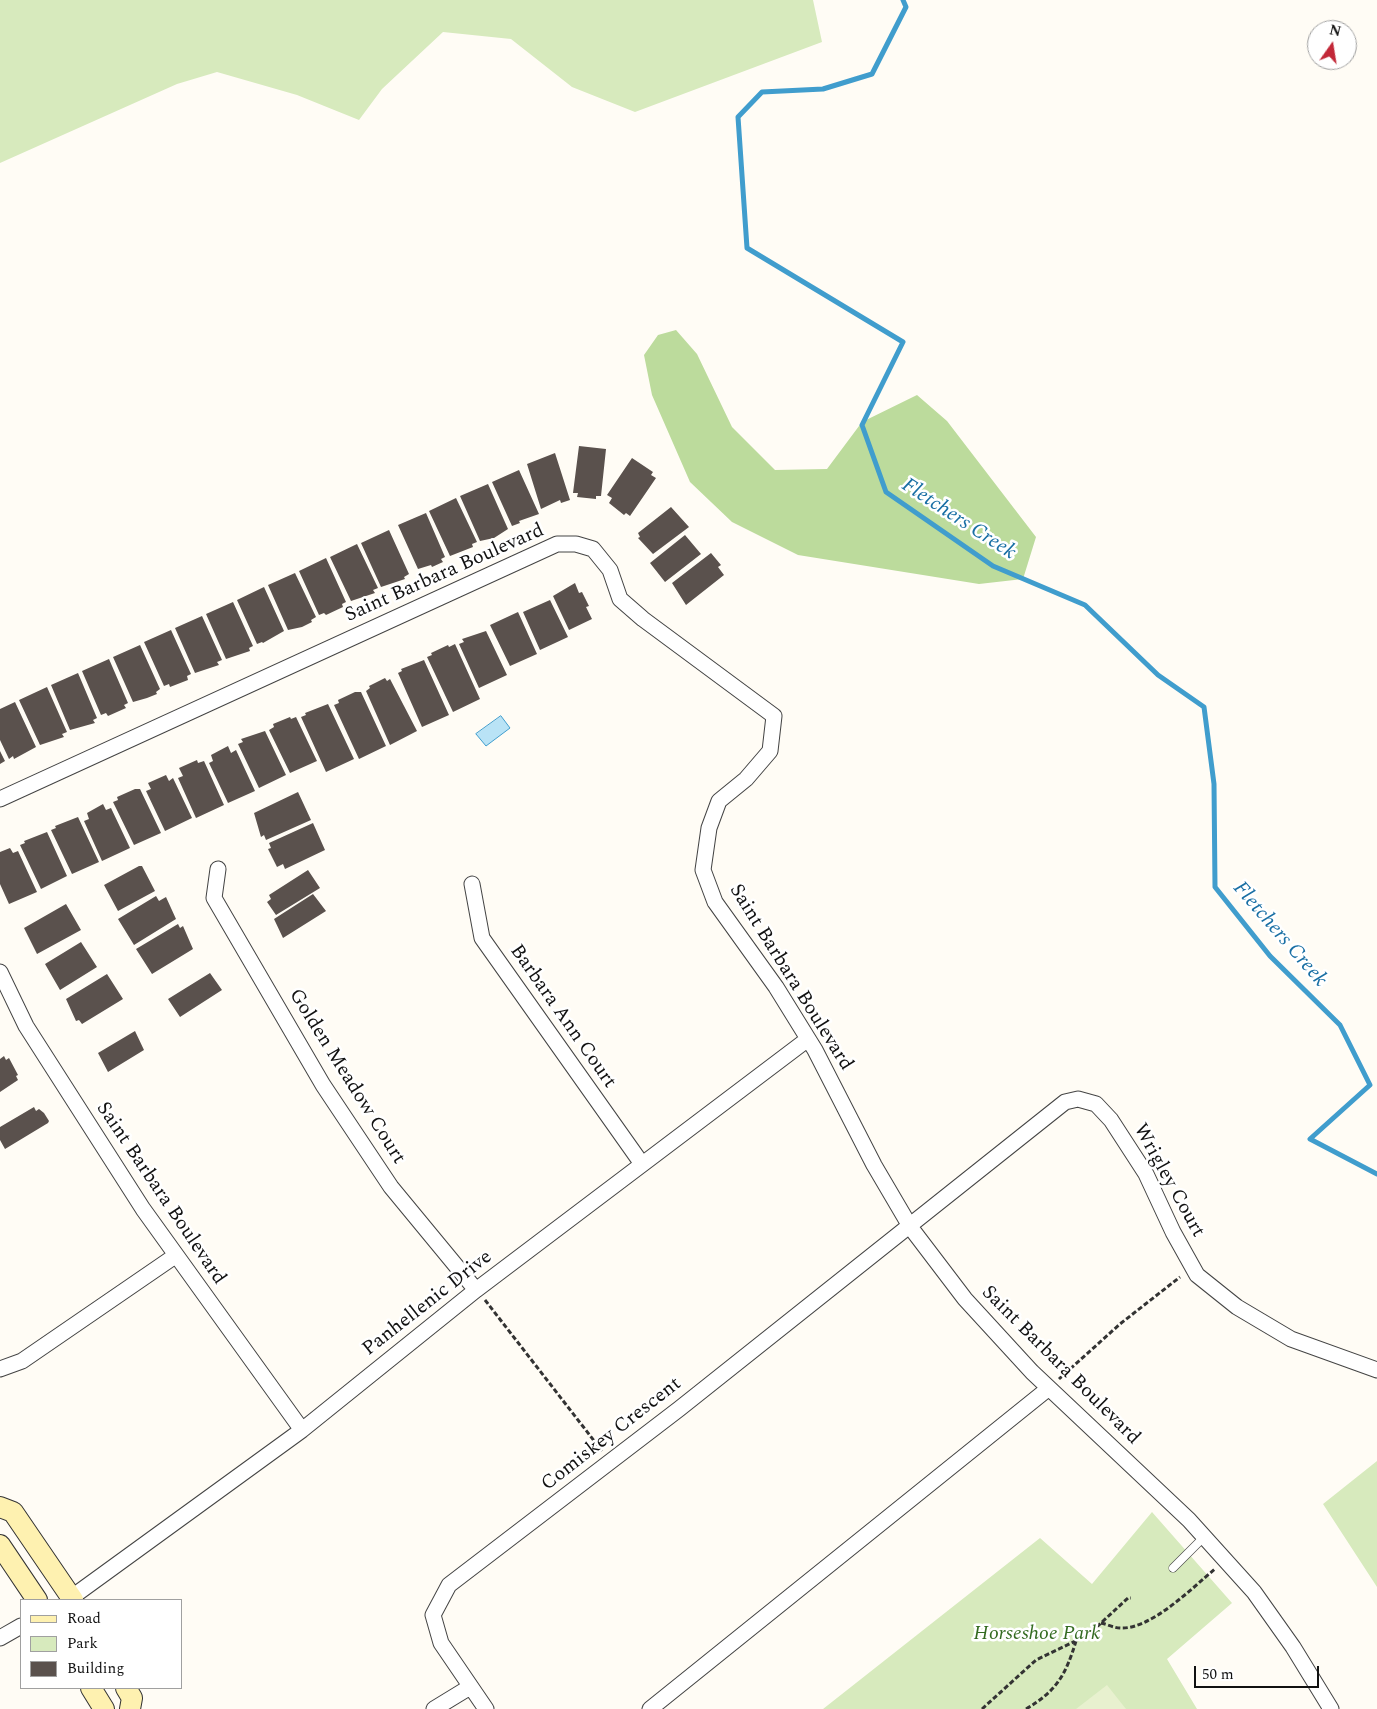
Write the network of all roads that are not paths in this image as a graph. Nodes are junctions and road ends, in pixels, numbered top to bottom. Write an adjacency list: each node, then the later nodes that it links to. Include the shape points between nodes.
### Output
1 (0, 799): 5 (street, Saint Barbara Boulevard, via 557,544 576,544 593,549 610,570 620,599 774,716 770,751 746,779 719,801 709,828 703,870 715,902 776,987)
2 (218, 869): 9 (street, Golden Meadow Court, via 214,898 323,1085 392,1186)
3 (472, 884): 6 (street, Barbara Ann Court, via 482,938)
4 (0, 972): 8 (street, Saint Barbara Boulevard, via 26,1026)
5 (808, 1039): 6 (street, Panhellenic Drive); 7 (street, Saint Barbara Boulevard, via 874,1165)
6 (642, 1164): 9 (street, Panhellenic Drive)
7 (910, 1225): 11 (street, Wrigley Court, via 1065,1102 1078,1099 1096,1104 1111,1120 1146,1174 1197,1276 1237,1307 1291,1339); 12 (street, Saint Barbara Boulevard, via 965,1299); 23 (street, Comiskey Crescent, via 610,1462 449,1584 433,1615 441,1643)
8 (175, 1256): 10 (street, via 22,1361); 13 (street, Saint Barbara Boulevard)
9 (476, 1290): 13 (street, Panhellenic Drive)
10 (0, 1369)
11 (1377, 1370)
12 (1050, 1388): 15 (street, Saint Barbara Boulevard); 30 (street)
13 (302, 1430): 20 (street, Panhellenic Drive)
14 (0, 1507): 19 (street, via 13,1512)
15 (1204, 1537): 17 (lane); 31 (street, Saint Barbara Boulevard, via 1275,1620)
16 (0, 1545): 18 (street)
17 (1173, 1568)
18 (36, 1599)
19 (70, 1599)
20 (72, 1599)
21 (20, 1627): 22 (street)
22 (0, 1638)
23 (470, 1686): 28 (street); 29 (street, Comiskey Crescent)
24 (92, 1689): 26 (street)
25 (127, 1689): 27 (street, via 132,1698)
26 (104, 1709)
27 (130, 1709)
28 (434, 1709)
29 (486, 1709)
30 (650, 1709)
31 (1331, 1709)

